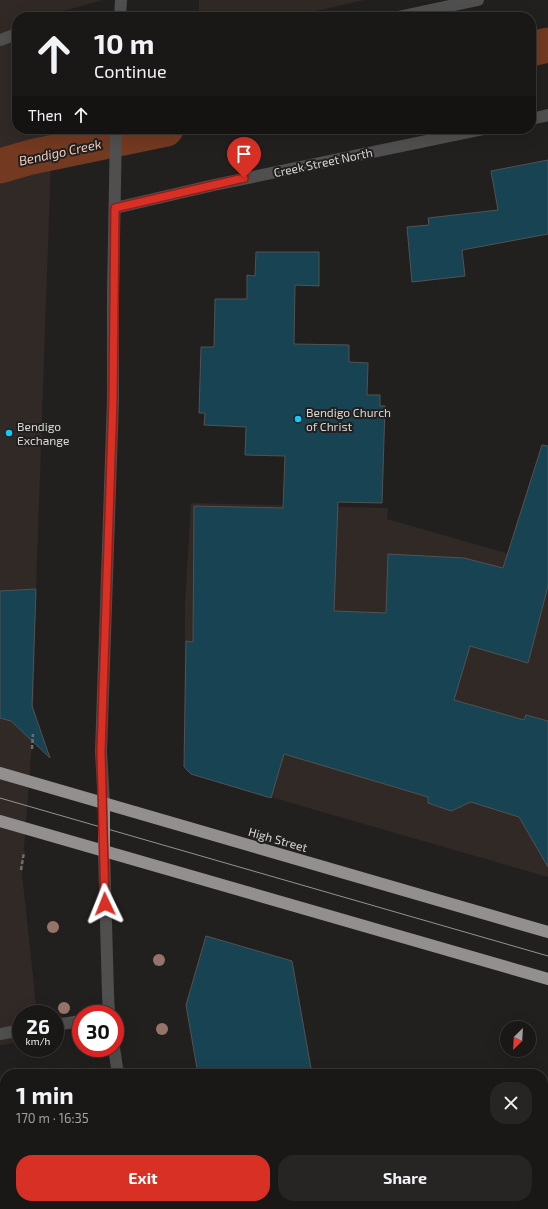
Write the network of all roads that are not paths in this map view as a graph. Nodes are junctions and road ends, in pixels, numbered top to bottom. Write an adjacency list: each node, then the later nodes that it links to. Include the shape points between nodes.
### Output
1 (121, 0): 3 (street)
2 (478, 0): 4 (street)
3 (120, 12)
4 (422, 12)
5 (12, 36): 6 (street)
6 (0, 40)
7 (548, 115): 8 (street)
8 (536, 118)
9 (116, 134): 11 (street)
10 (460, 134): 11 (street, Creek Street North)
11 (115, 208): 13 (street, via 113,400 101,752)
12 (0, 773): 13 (highway, High Street)
13 (104, 803): 15 (highway); 16 (highway, High Street)
14 (0, 821): 15 (highway)
15 (104, 851): 17 (highway); 18 (street)
16 (548, 932)
17 (548, 979)
18 (109, 1005)
19 (12, 1032): 20 (street)
20 (0, 1034)
21 (115, 1057): 22 (street)
22 (117, 1069)

